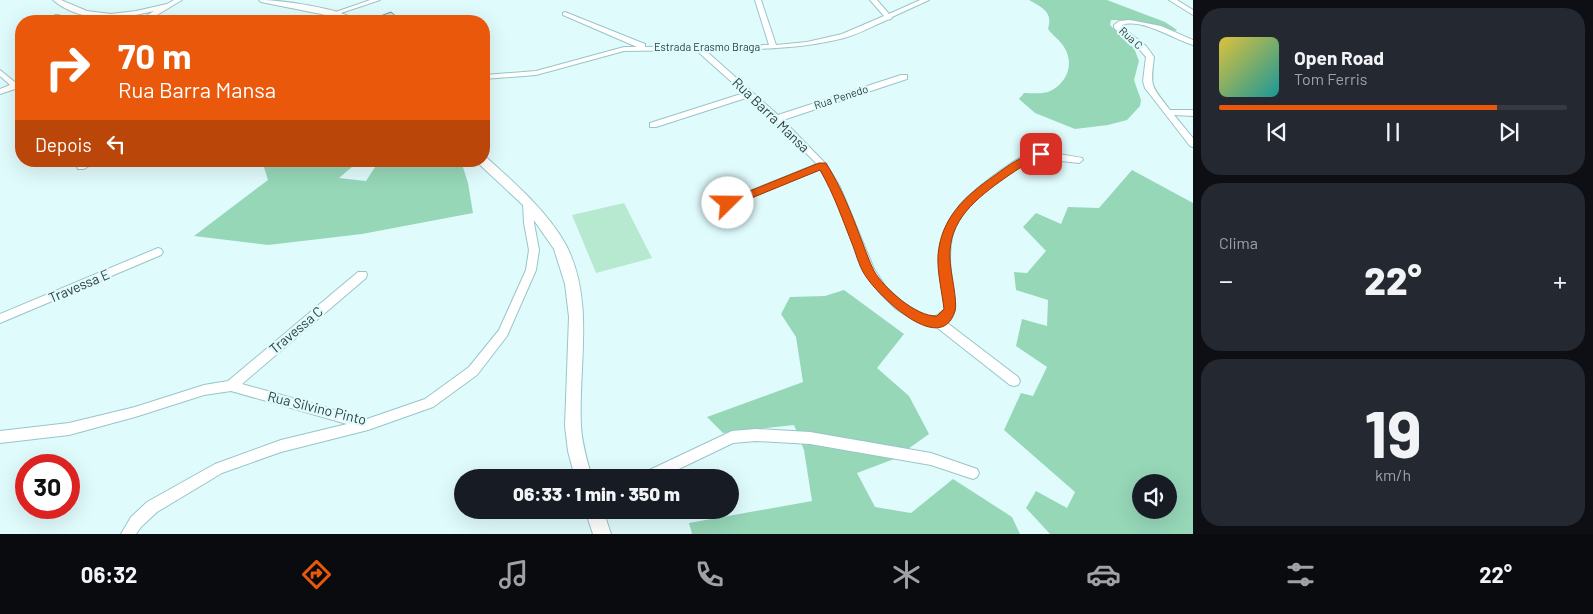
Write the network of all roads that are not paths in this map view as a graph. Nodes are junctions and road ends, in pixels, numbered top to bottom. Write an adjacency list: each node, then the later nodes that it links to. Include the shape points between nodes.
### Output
1 (56, 0): 13 (street)
2 (179, 0): 9 (street)
3 (264, 0): 11 (street)
4 (378, 0): 11 (street)
5 (758, 0): 19 (street)
6 (872, 0): 16 (street)
7 (926, 0): 16 (street, Estrada Erasmo Braga)
8 (1172, 0): 10 (street)
9 (167, 6): 14 (street); 15 (street)
10 (1193, 13)
11 (334, 14)
12 (565, 14): 18 (street)
13 (95, 15)
14 (121, 15)
15 (152, 15)
16 (889, 18): 19 (street, Estrada Erasmo Braga, via 844,36)
17 (1193, 43): 28 (street, Rua C, via 1146,25 1121,22 1118,25 1150,57 1149,88)
18 (645, 47): 20 (street, Estrada Erasmo Braga); 22 (street, Estrada Erasmo Braga, via 606,52 536,72)
19 (773, 47): 20 (street, Estrada Erasmo Braga)
20 (699, 49): 27 (street, Rua Barra Mansa)
21 (0, 72): 24 (street)
22 (490, 76)
23 (904, 77): 30 (street, Rua Penedo)
24 (15, 83)
25 (15, 86): 26 (street)
26 (0, 92)
27 (750, 94): 30 (street, Rua Barra Mansa); 31 (street)
28 (1167, 112): 29 (street); 32 (street, Rua C)
29 (1193, 113)
30 (778, 118): 34 (street, Rua Barra Mansa)
31 (653, 125)
32 (1193, 144)
33 (1079, 160): 41 (street, via 1034,155 976,193 958,212 948,231 944,256 950,310)
34 (822, 165): 37 (street); 41 (street, Rua Barra Mansa, via 834,185 870,273 884,292 914,316)
35 (489, 167): 36 (street)
36 (528, 203): 44 (street, Rua Silvino Pinto, via 534,250 531,270 503,333 473,370 429,403); 46 (street, via 560,247 572,284 576,317 573,426)
37 (728, 203)
38 (158, 252): 40 (street, Travessa E)
39 (362, 275): 43 (street, Travessa C)
40 (0, 320)
41 (938, 322): 42 (street)
42 (1014, 381)
43 (231, 386): 44 (street, Rua Silvino Pinto); 45 (street, Rua Silvino Pinto, via 204,390 69,429)
44 (368, 424): 50 (street, via 281,446 219,468 152,507)
45 (0, 437)
46 (581, 469)
47 (664, 469): 48 (street, via 732,437 756,435 810,438 922,457)
48 (973, 473)
49 (597, 519): 51 (street)
50 (128, 534)
51 (602, 534)

